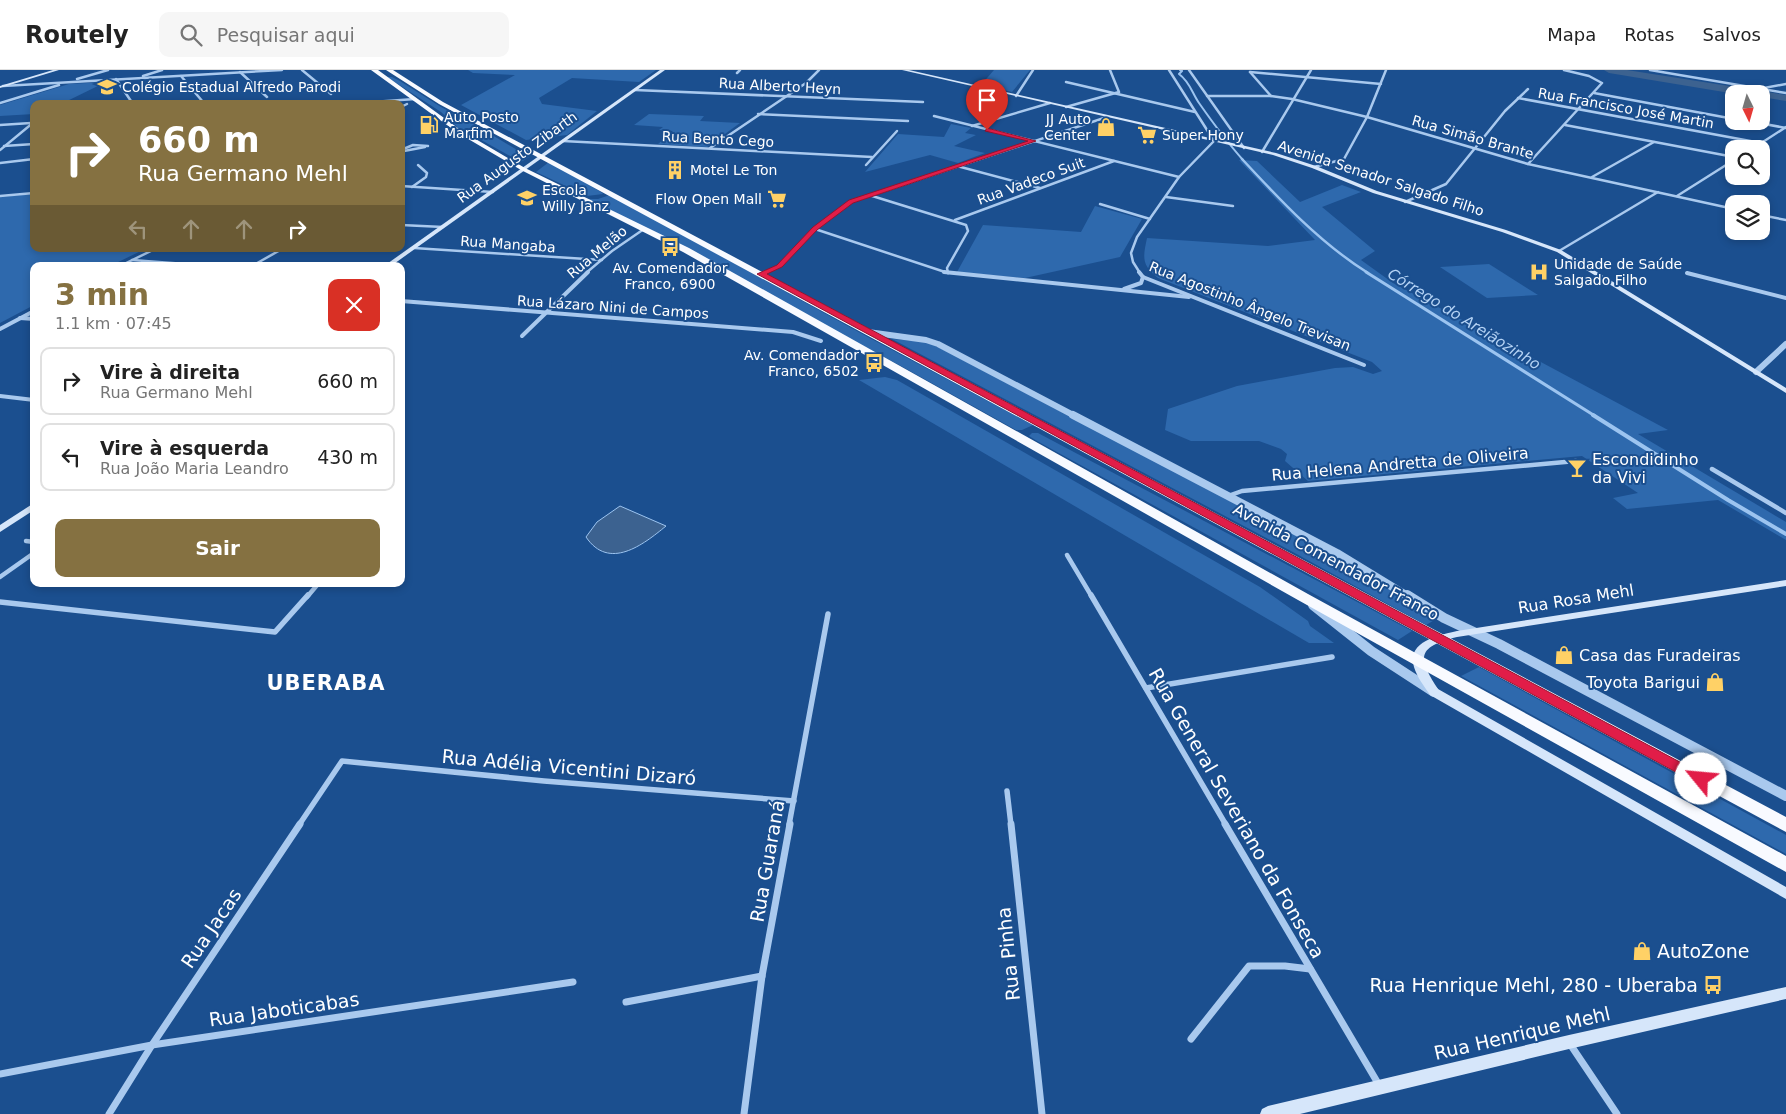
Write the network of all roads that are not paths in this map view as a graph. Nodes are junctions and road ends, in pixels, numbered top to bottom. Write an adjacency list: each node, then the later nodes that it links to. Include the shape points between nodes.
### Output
1 (41, 70): 31 (main road)
2 (57, 70): 31 (main road)
3 (108, 70): 28 (street)
4 (162, 70): 26 (street)
5 (282, 70): 21 (street)
6 (302, 70): 40 (street)
7 (374, 70): 48 (highway)
8 (390, 70): 73 (highway, Avenida Comendador Franco, via 425,94)
9 (663, 70): 36 (main road, Rua Augusto Zibarth)
10 (740, 70): 23 (street)
11 (819, 70): 42 (street)
12 (904, 70): 43 (main road, Avenida Senador Salgado Filho)
13 (1033, 70): 43 (street)
14 (1110, 70): 41 (street, via 1119,92)
15 (1169, 70): 58 (street)
16 (1189, 70): 44 (street)
17 (1311, 70): 25 (street)
18 (1386, 70): 30 (street)
19 (1564, 70): 38 (street, via 1600,80 1602,83)
20 (1652, 70): 32 (street)
21 (239, 71): 24 (street); 46 (street)
22 (1249, 71): 25 (street); 45 (street)
23 (737, 73)
24 (181, 76): 26 (street); 51 (street)
25 (1307, 77): 30 (street); 49 (street)
26 (135, 78): 27 (street)
27 (116, 79): 28 (street); 50 (street)
28 (68, 82): 31 (street); 54 (street)
29 (1066, 82): 41 (street)
30 (1381, 84): 62 (street)
31 (1, 85)
32 (1737, 85)
33 (1786, 85): 34 (street)
34 (1770, 87)
35 (1528, 89): 47 (street)
36 (635, 90): 42 (street, Rua Alberto Heyn); 77 (main road, Rua Augusto Zibarth)
37 (1770, 91): 39 (street)
38 (1594, 93): 57 (street); 63 (street)
39 (1786, 93)
40 (331, 94)
41 (1116, 94): 56 (street); 58 (street)
42 (786, 96): 53 (street, Rua Alberto Heyn); 59 (street)
43 (1016, 96): 55 (main road, Avenida Senador Salgado Filho)
44 (1206, 96): 45 (street, Rua Simão Brante); 85 (street)
45 (1272, 96): 49 (street, Rua Simão Brante)
46 (268, 97)
47 (1518, 98): 57 (street, Rua Francisco José Martin); 88 (street)
48 (415, 99): 52 (street); 74 (highway)
49 (1292, 99): 62 (street, Rua Simão Brante); 89 (street)
50 (130, 100)
51 (201, 100)
52 (401, 100)
53 (923, 102)
54 (0, 103)
55 (1050, 104): 56 (main road, Avenida Senador Salgado Filho); 70 (street)
56 (1066, 107): 61 (main road, Avenida Senador Salgado Filho)
57 (1579, 109): 66 (street); 75 (street, Rua Francisco José Martin)
58 (1195, 112): 79 (street)
59 (758, 114): 64 (street); 84 (street)
60 (934, 116): 70 (street)
61 (1107, 117): 78 (street); 79 (main road, Avenida Senador Salgado Filho)
62 (1367, 117): 88 (street, Rua Simão Brante); 101 (street, via 1344,160)
63 (1725, 117)
64 (908, 121)
65 (30, 123): 67 (street)
66 (1565, 124): 80 (street); 96 (street)
67 (0, 125)
68 (30, 125): 82 (street)
69 (1770, 125): 71 (street)
70 (972, 126): 78 (street)
71 (1786, 128): 76 (street)
72 (897, 131): 91 (street)
73 (495, 132): 74 (highway, via 479,132); 90 (highway, Avenida Comendador Franco)
74 (468, 137): 102 (highway)
75 (1745, 140)
76 (1766, 140)
77 (563, 141): 84 (street, Rua Bento Cego); 90 (main road, Rua Augusto Zibarth)
78 (1034, 141): 94 (street); 100 (street)
79 (1214, 141): 85 (main road, Avenida Senador Salgado Filho); 103 (street, Rua Agostinho Ângelo Trevisan)
80 (1654, 142): 92 (street); 104 (street)
81 (30, 144): 82 (street)
82 (5, 146): 83 (street)
83 (0, 148)
84 (710, 148): 91 (street, Rua Bento Cego)
85 (1244, 148): 89 (main road, Avenida Senador Salgado Filho)
86 (405, 149): 87 (street, via 413,145 428,146)
87 (405, 150)
88 (1475, 150): 96 (street, Rua Simão Brante); 117 (street, via 1446,184)
89 (1262, 152): 101 (main road, Avenida Senador Salgado Filho)
90 (540, 156): 102 (main road, Rua Augusto Zibarth); 108 (highway, Avenida Comendador Franco)
91 (872, 157): 98 (street)
92 (1725, 157)
93 (30, 159): 95 (street)
94 (1114, 161): 103 (street); 107 (street, Rua Vadeco Suit)
95 (0, 163)
96 (1528, 164): 104 (street, Rua Simão Brante)
97 (418, 165): 106 (street, via 427,173 426,178)
98 (866, 165)
99 (1725, 165): 115 (street)
100 (956, 166): 107 (street); 112 (street)
101 (1314, 166): 117 (main road, Avenida Senador Salgado Filho)
102 (523, 169): 109 (main road, Rua Augusto Zibarth); 114 (highway)
103 (1180, 177): 116 (street, Rua Agostinho Ângelo Trevisan)
104 (1591, 178): 110 (street, Rua Simão Brante)
105 (405, 186): 106 (street)
106 (412, 187): 109 (street)
107 (1040, 188): 123 (street, Rua Vadeco Suit)
108 (606, 191): 114 (highway, via 601,196); 141 (highway, Avenida Comendador Franco)
109 (493, 192): 126 (main road, Rua Augusto Zibarth)
110 (1658, 192): 115 (street, Rua Simão Brante); 132 (street)
111 (30, 193): 113 (street)
112 (869, 195): 123 (street); 128 (street, via 840,208)
113 (0, 196)
114 (576, 196): 127 (highway)
115 (1677, 196): 120 (street, Rua Simão Brante)
116 (1166, 197): 119 (street); 122 (street, Rua Agostinho Ângelo Trevisan)
117 (1405, 202): 132 (main road, Avenida Senador Salgado Filho, via 1504,231)
118 (1100, 204): 122 (street)
119 (1233, 206)
120 (1725, 207)
121 (1770, 217): 124 (street)
122 (1150, 219): 142 (street, Rua Agostinho Ângelo Trevisan, via 1137,237 1131,253)
123 (955, 220): 139 (street, via 966,225 968,231 947,268)
124 (1786, 220)
125 (405, 225): 126 (street)
126 (443, 228): 129 (main road, Rua Augusto Zibarth)
127 (644, 229): 134 (street, Rua Melão); 164 (highway)
128 (815, 229): 139 (street); 141 (street, via 780,266)
129 (414, 248): 134 (street, Rua Mangaba); 138 (main road, Rua Augusto Zibarth)
130 (149, 252): 133 (street)
131 (277, 252): 137 (street)
132 (1559, 252): 157 (main road, Avenida Senador Salgado Filho)
133 (132, 260): 135 (street); 136 (street)
134 (602, 260): 148 (street, Rua Melão)
135 (128, 262)
136 (159, 262)
137 (259, 262)
138 (393, 262)
139 (948, 273): 143 (street)
140 (1687, 273): 145 (street)
141 (761, 274): 152 (highway, Avenida Comendador Franco)
142 (1143, 277): 143 (street, via 1140,283 1130,288); 144 (street, Rua Agostinho Ângelo Trevisan)
143 (1113, 290): 144 (street)
144 (1197, 298): 156 (street, Rua Agostinho Ângelo Trevisan)
145 (1786, 298)
146 (405, 301): 148 (street, Rua Lázaro Nini de Campos)
147 (30, 313): 149 (street)
148 (545, 313): 153 (street, Rua Melão); 154 (street, Rua Lázaro Nini de Campos, via 793,332)
149 (20, 318): 150 (street); 151 (street)
150 (30, 319)
151 (0, 329)
152 (868, 332): 163 (highway, Avenida Comendador Franco); 167 (street, Avenida Comendador Franco, via 938,344)
153 (522, 336)
154 (821, 341)
155 (1786, 344): 157 (street)
156 (1364, 365)
157 (1756, 372): 158 (main road, Avenida Senador Salgado Filho)
158 (1786, 391)
159 (0, 396): 161 (street)
160 (30, 396): 161 (street)
161 (26, 399): 162 (street)
162 (30, 400)
163 (1051, 430): 164 (highway, via 1041,427 1028,429 1020,433); 182 (highway, Avenida Comendador Franco)
164 (1019, 438): 178 (highway)
165 (1576, 462): 167 (street, Rua Helena Andretta de Oliveira, via 1242,491)
166 (1712, 469): 169 (street)
167 (1227, 496): 181 (street, Avenida Comendador Franco, via 1337,553 1420,604)
168 (30, 509): 170 (main road)
169 (1786, 513)
170 (0, 529)
171 (26, 541): 172 (street)
172 (30, 542)
173 (1068, 555): 185 (street, Rua General Severiano da Fonseca)
174 (30, 556): 175 (street)
175 (0, 577)
176 (1786, 583): 181 (main road, Rua Rosa Mehl)
177 (315, 587): 179 (street, via 275,632)
178 (1303, 597): 184 (highway); 186 (street, via 1390,666)
179 (0, 602)
180 (828, 614): 190 (street, Rua Guaraná)
181 (1472, 631): 182 (main road, Rua Rosa Mehl); 189 (street, Avenida Comendador Franco)
182 (1439, 639): 184 (main road, Rua Rosa Mehl, via 1425,646); 191 (highway, Avenida Comendador Franco)
183 (1332, 657): 185 (street)
184 (1418, 660): 186 (main road); 192 (highway)
185 (1146, 688): 194 (street, Rua General Severiano da Fonseca)
186 (1434, 692): 193 (main road)
187 (342, 761): 190 (street, Rua Adélia Vicentini Dizaró); 201 (street, Rua Jacas)
188 (1007, 792): 206 (street, Rua Pinha)
189 (1786, 796)
190 (794, 801): 195 (street, Rua Guaraná)
191 (1786, 825)
192 (1786, 865)
193 (1786, 894)
194 (1310, 969): 199 (street, via 1249,966); 203 (street, Rua General Severiano da Fonseca)
195 (762, 976): 198 (street); 205 (street, Rua Guaraná)
196 (573, 982): 201 (street, Rua Jaboticabas)
197 (1786, 993): 200 (main road, Rua Henrique Mehl)
198 (626, 1002)
199 (1191, 1039)
200 (1569, 1042): 203 (main road, Rua Henrique Mehl); 208 (street)
201 (152, 1045): 202 (street, Rua Jaboticabas); 204 (street, Rua Jacas)
202 (0, 1074)
203 (1380, 1087): 207 (main road, Rua Henrique Mehl)
204 (109, 1114)
205 (744, 1114)
206 (1042, 1114)
207 (1268, 1114)
208 (1617, 1114)

